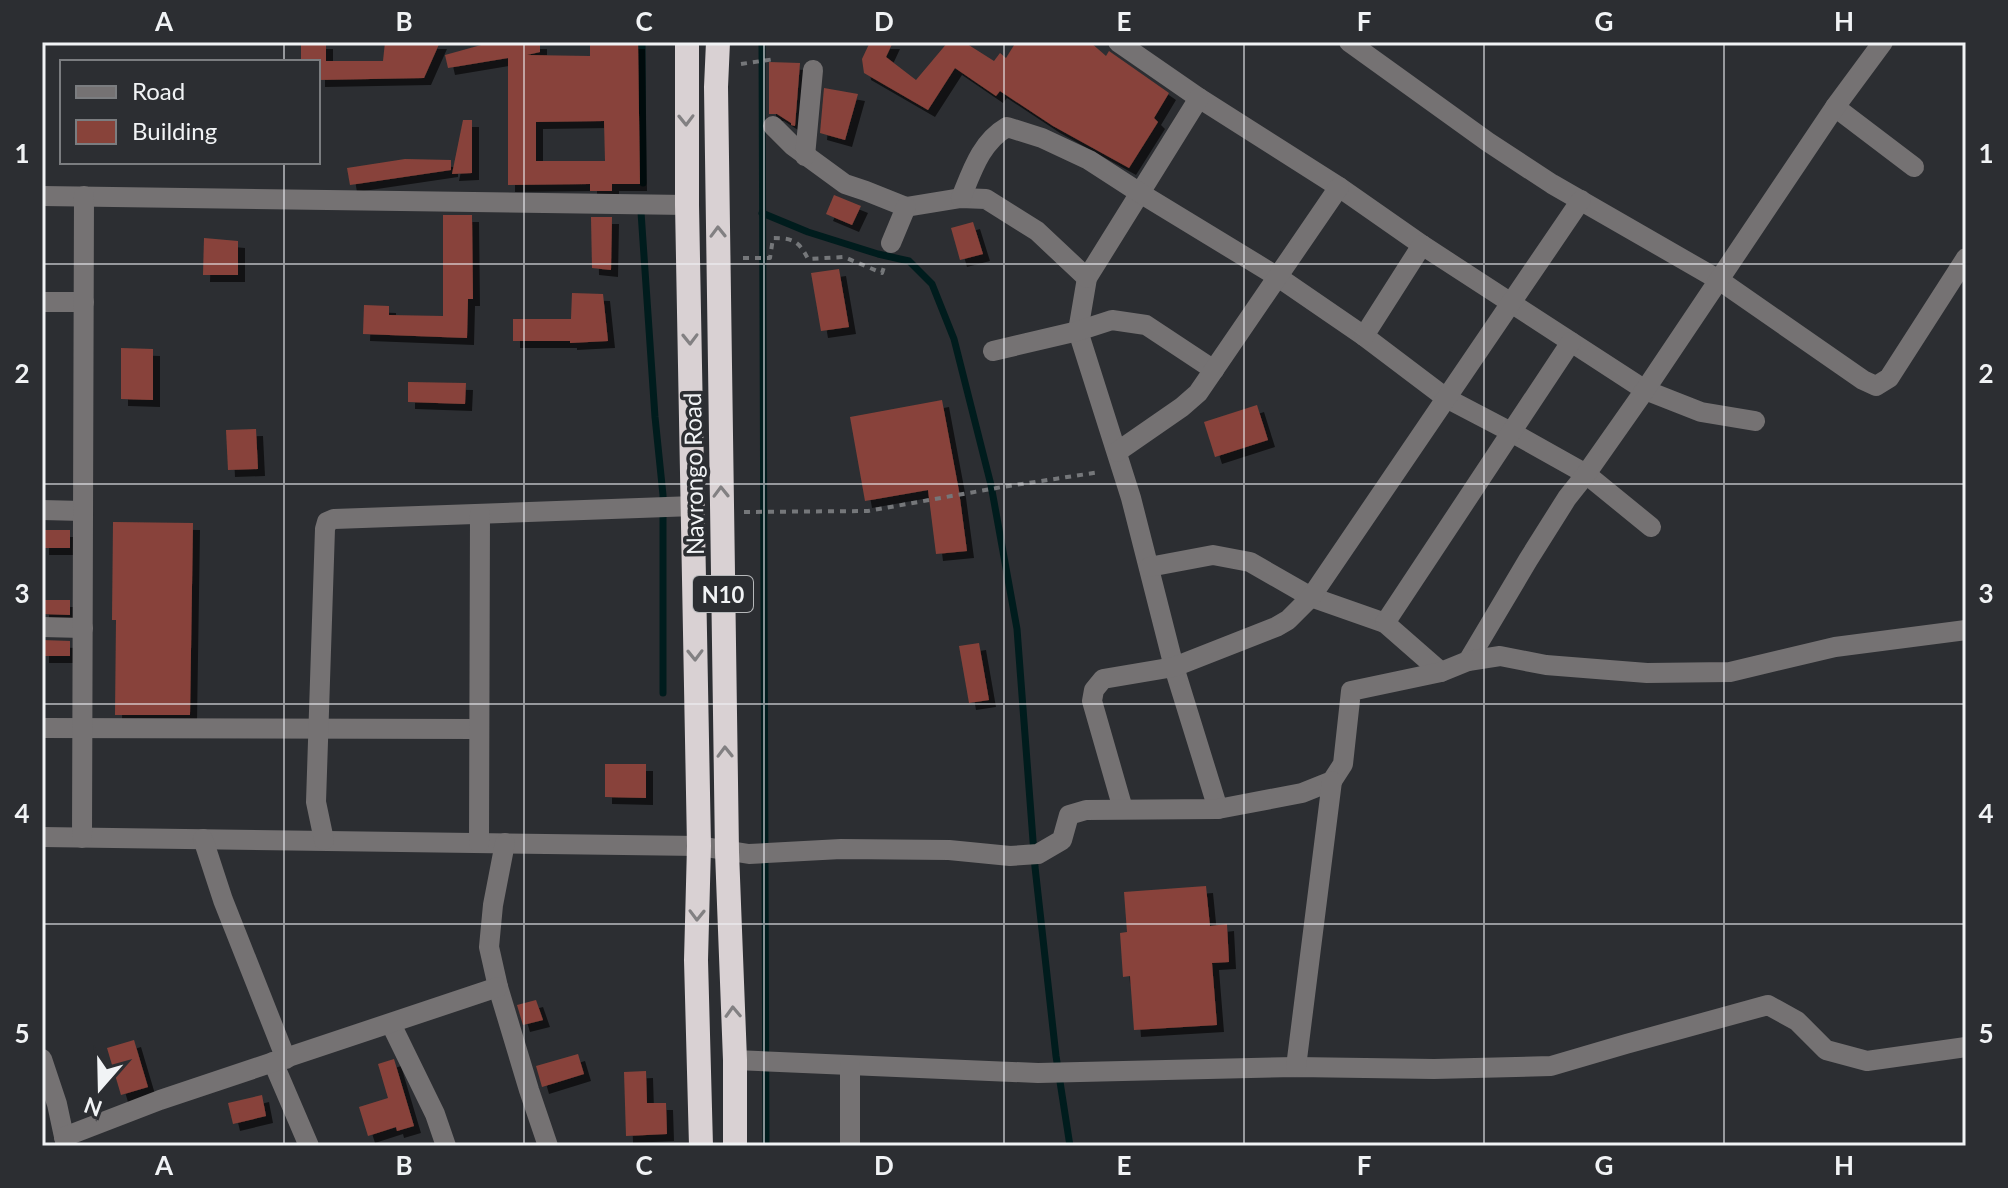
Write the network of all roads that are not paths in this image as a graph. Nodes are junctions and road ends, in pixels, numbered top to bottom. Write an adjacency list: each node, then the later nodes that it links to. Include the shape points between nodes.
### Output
1 (687, 42): 18 (highway, Navrongo Road / N10, one-way to 18)
2 (718, 42): 68 (highway, Navrongo Road / N10, one-way to 2)
3 (1118, 42): 7 (street)
4 (1349, 42): 17 (street, via 1488,142)
5 (1883, 42): 8 (street)
6 (813, 70): 10 (street)
7 (1199, 98): 12 (street); 13 (street)
8 (1835, 107): 11 (street); 25 (street)
9 (773, 126): 10 (street)
10 (805, 156): 19 (street, via 845,184)
11 (1914, 167)
12 (1339, 187): 21 (street); 23 (street)
13 (1140, 193): 16 (street, via 1089,160 1007,127 980,154); 23 (street); 24 (street)
14 (42, 196): 15 (street)
15 (84, 196): 18 (street); 27 (street)
16 (961, 198): 19 (street); 24 (street, via 986,199 1012,215)
17 (1581, 200): 25 (street); 28 (street)
18 (687, 205): 40 (highway, Navrongo Road / N10, one-way to 40)
19 (906, 207): 20 (street)
20 (891, 243)
21 (1422, 245): 28 (street); 30 (street)
22 (1966, 258): 25 (street, via 1889,378 1876,386)
23 (1278, 277): 30 (street); 33 (street)
24 (1087, 278): 29 (street)
25 (1719, 280): 34 (street)
26 (42, 302): 27 (street)
27 (84, 302): 42 (street)
28 (1512, 303): 31 (street); 35 (street)
29 (1078, 331): 32 (street); 33 (street, via 1112,320 1146,325); 38 (street)
30 (1364, 336): 35 (street)
31 (1571, 342): 34 (street); 37 (street)
32 (993, 351)
33 (1214, 370): 38 (street, via 1198,393)
34 (1645, 390): 36 (street, via 1701,412); 39 (street)
35 (1446, 398): 37 (street); 46 (street)
36 (1755, 421)
37 (1511, 432): 39 (street); 47 (street)
38 (1120, 460): 45 (street)
39 (1586, 474): 44 (street); 51 (street)
40 (694, 506): 43 (street); 67 (highway, Navrongo Road / N10, one-way to 67)
41 (42, 510): 42 (street)
42 (83, 511): 49 (street)
43 (480, 514): 56 (street, via 327,522); 57 (street)
44 (1651, 527)
45 (1149, 567): 46 (street, via 1213,555 1250,562); 52 (street)
46 (1311, 597): 47 (street); 52 (street, via 1276,627)
47 (1385, 623): 53 (street)
48 (42, 627): 49 (street)
49 (83, 628): 55 (street)
50 (1966, 630): 51 (street, via 1835,647 1730,672 1633,672 1500,656)
51 (1468, 661): 53 (street)
52 (1174, 667): 59 (street, via 1103,679 1094,690 1092,701); 60 (street)
53 (1441, 672): 58 (street, via 1351,691 1343,764)
54 (42, 728): 55 (street)
55 (83, 728): 56 (street); 62 (street)
56 (318, 728): 57 (street); 64 (street, via 316,802)
57 (479, 729): 65 (street)
58 (1332, 781): 60 (street, via 1302,793); 76 (street)
59 (1123, 809): 60 (street); 68 (street, via 1069,815 1062,840 1038,854)
60 (1218, 809)
61 (42, 837): 62 (street)
62 (82, 838): 63 (street)
63 (203, 839): 64 (street); 73 (street)
64 (324, 840): 65 (street)
65 (479, 843): 66 (street)
66 (505, 843): 67 (street); 69 (street, via 489,947)
67 (699, 846): 68 (street); 81 (highway, Navrongo Road / N10, one-way to 81)
68 (727, 852): 74 (highway, Navrongo Road / N10, one-way to 68)
69 (498, 987): 70 (street); 80 (street)
70 (391, 1024): 73 (street); 79 (street)
71 (1966, 1047): 76 (street, via 1867,1061 1826,1050 1797,1021 1768,1005 1551,1066)
72 (42, 1059): 77 (street)
73 (279, 1060): 77 (street, via 160,1100); 78 (street)
74 (735, 1060): 75 (street); 82 (highway, Navrongo Road / N10)
75 (850, 1066): 76 (street, via 1038,1073); 83 (street)
76 (1296, 1067)
77 (65, 1142)
78 (309, 1146)
79 (446, 1146)
80 (548, 1146)
81 (701, 1146)
82 (735, 1146)
83 (850, 1146)

